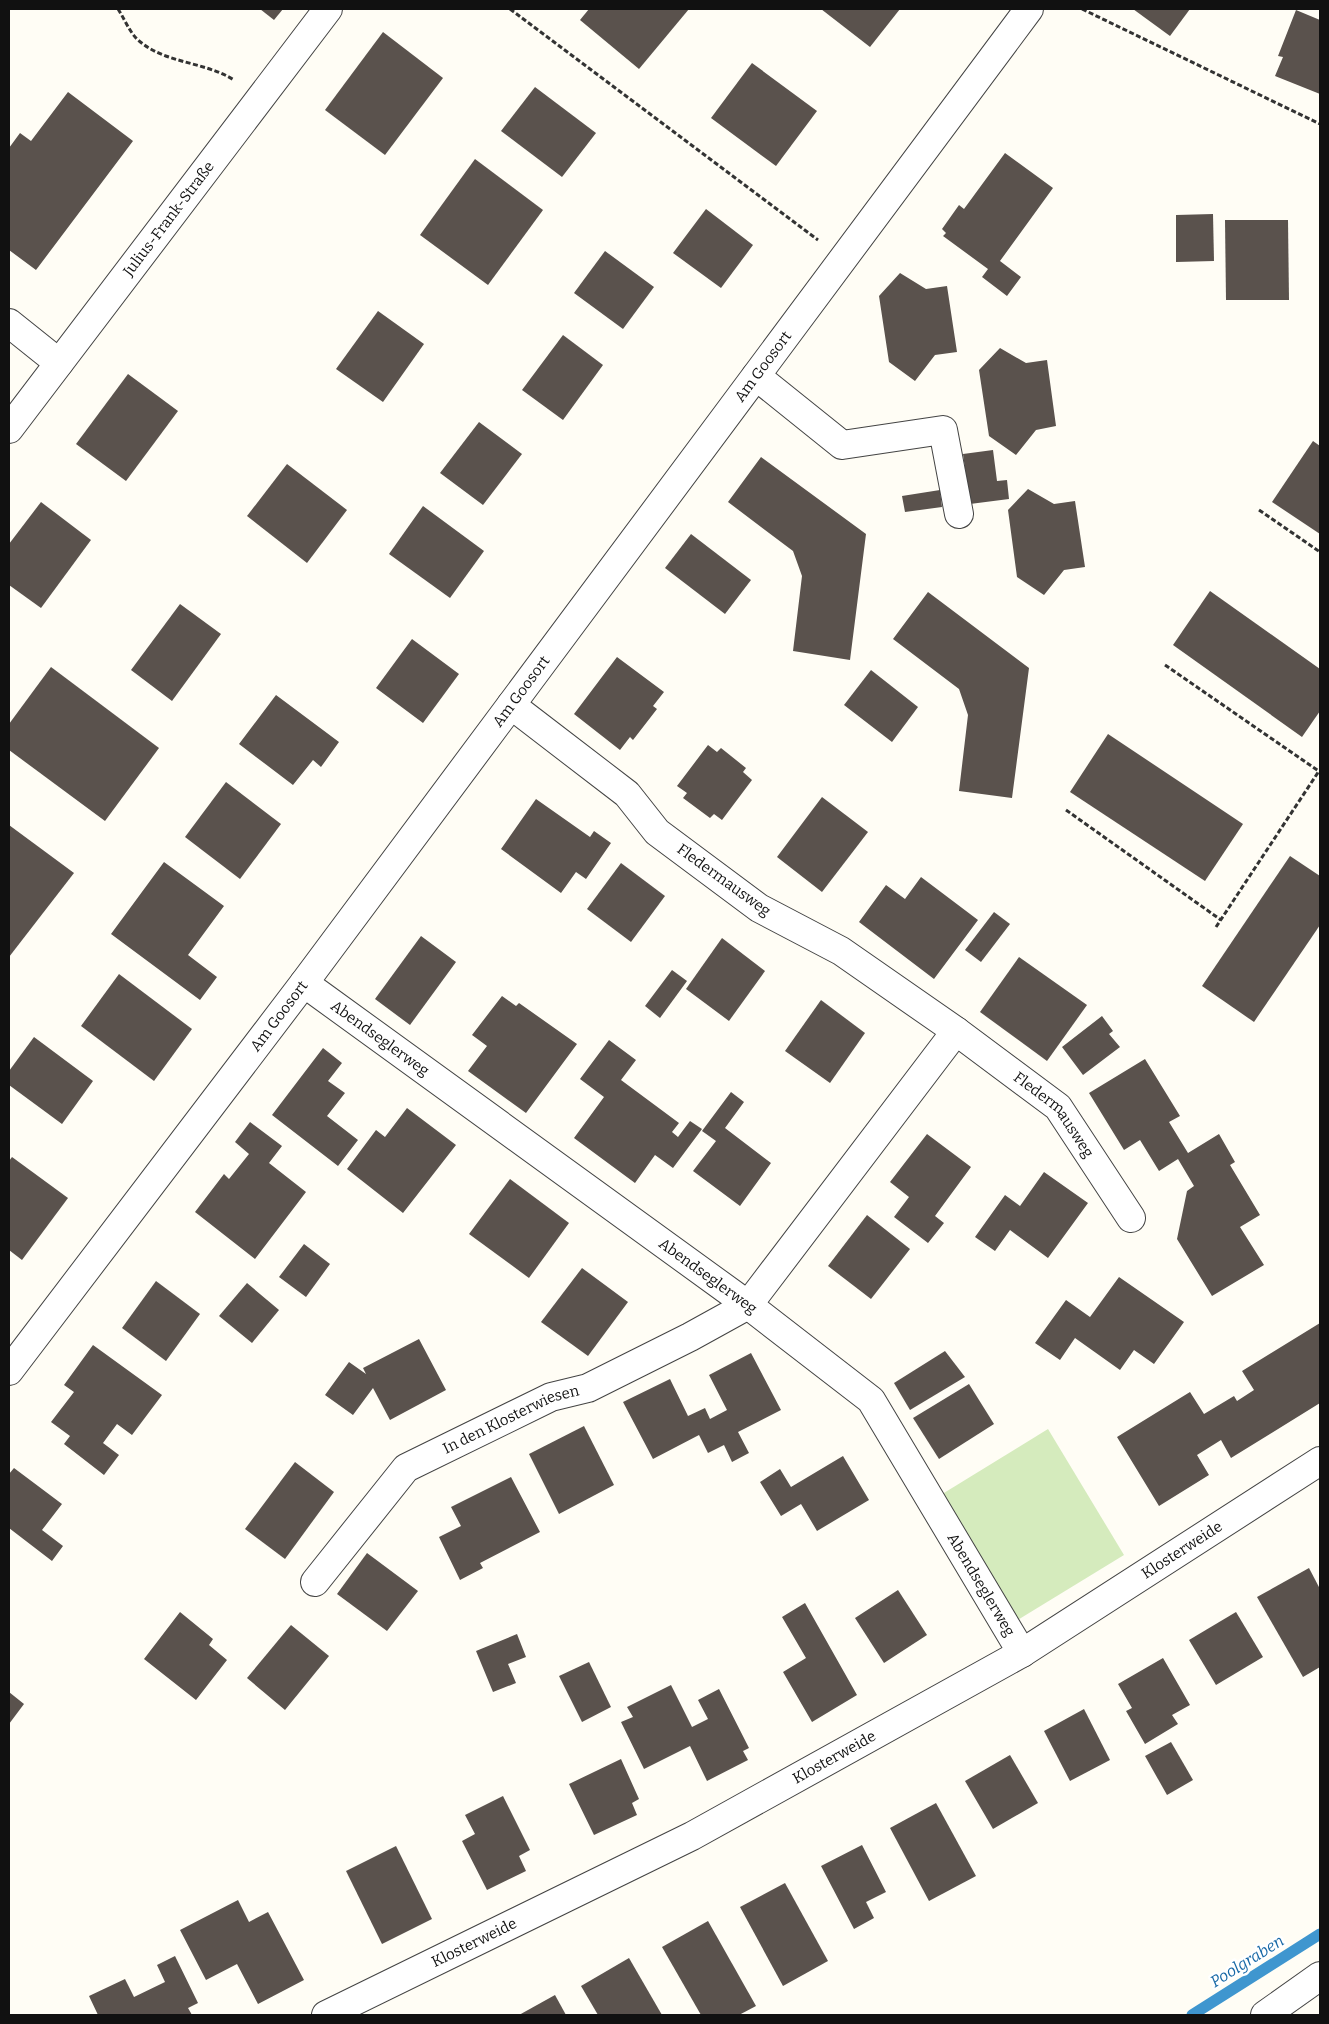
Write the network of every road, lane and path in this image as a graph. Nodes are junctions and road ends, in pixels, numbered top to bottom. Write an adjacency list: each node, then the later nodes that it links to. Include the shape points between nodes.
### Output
1 (118, 9): 6 (path, via 138,40 174,60 219,72)
2 (328, 9): 6 (street, Julius-Frank-Straße)
3 (510, 9): 8 (path)
4 (1030, 9): 8 (street, Am Goosort)
5 (1082, 9): 7 (path)
6 (260, 98): 10 (street, Julius-Frank-Straße)
7 (1320, 124)
8 (844, 260): 11 (street, Am Goosort)
9 (9, 323): 10 (street)
10 (60, 363): 12 (street, Julius-Frank-Straße)
11 (756, 376): 14 (street, via 842,445 943,430); 17 (street, Am Goosort)
12 (9, 430)
13 (1259, 510): 15 (path)
14 (959, 514)
15 (1320, 552)
16 (1165, 665): 18 (path)
17 (511, 704): 22 (street, Am Goosort); 23 (street, Fledermausweg, via 627,794 657,832 759,908 841,951)
18 (1320, 771): 20 (path)
19 (1066, 810): 20 (path)
20 (1221, 920): 21 (path)
21 (1216, 927)
22 (304, 983): 25 (street, Abendseglerweg); 26 (street, Am Goosort)
23 (956, 1031): 24 (street, Fledermausweg, via 1058,1107); 25 (street)
24 (1131, 1218)
25 (748, 1305): 28 (street, In den Klosterwiesen, via 588,1388 551,1397 406,1468); 29 (street, Abendseglerweg, via 870,1400)
26 (9, 1371)
27 (1320, 1461): 29 (street, Klosterweide)
28 (315, 1582)
29 (1022, 1653): 31 (street, Klosterweide, via 692,1836)
30 (1320, 1976): 32 (street)
31 (326, 2015)
32 (1265, 2015)

